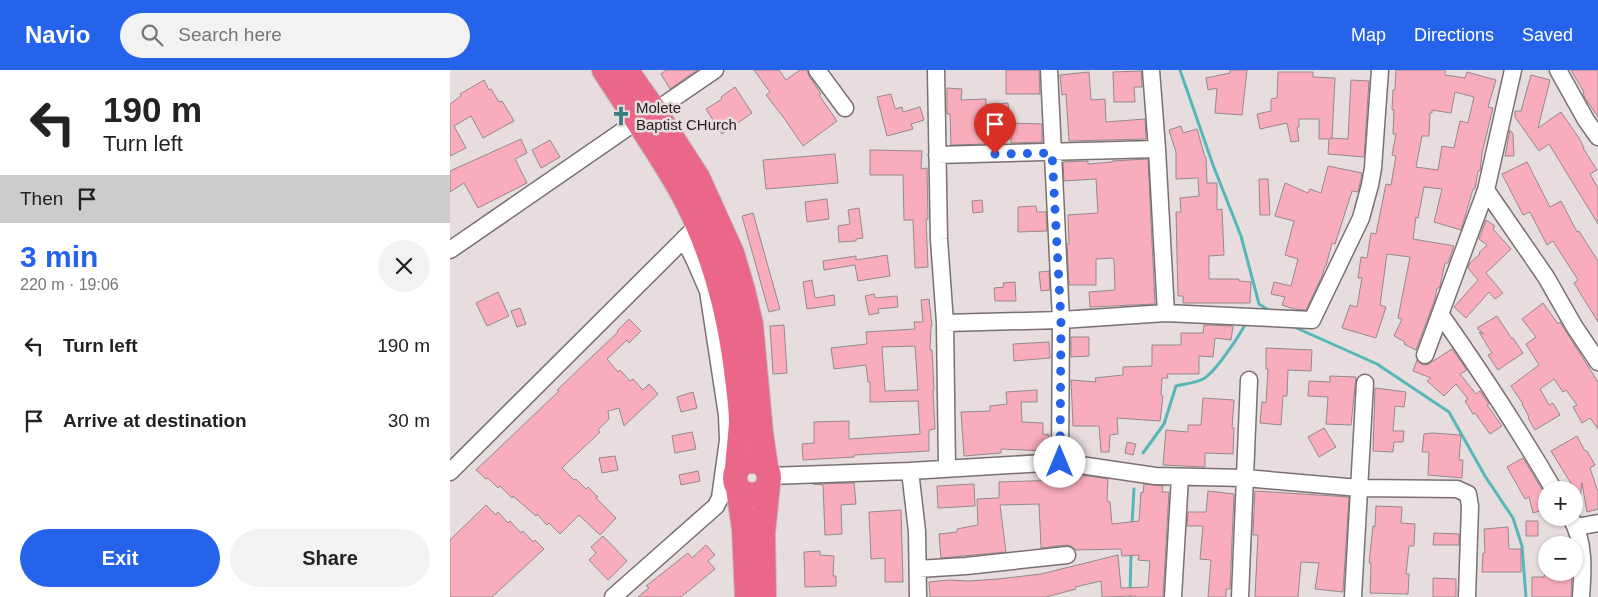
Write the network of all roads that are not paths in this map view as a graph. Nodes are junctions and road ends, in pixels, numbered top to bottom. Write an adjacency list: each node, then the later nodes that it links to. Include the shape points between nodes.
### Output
1 (604, 70): 12 (highway)
2 (626, 70): 12 (highway)
3 (716, 70): 12 (street)
4 (817, 70): 11 (street)
5 (936, 70): 16 (street)
6 (1049, 70): 15 (street)
7 (1151, 70): 14 (street)
8 (1380, 70): 20 (street, via 1370,185 1361,218 1312,320)
9 (1513, 70): 17 (street)
10 (1558, 70): 13 (street)
11 (845, 108)
12 (646, 116): 18 (highway, via 656,149 680,190); 19 (street); 32 (highway, via 698,178 735,262 751,324)
13 (1598, 137)
14 (1157, 150): 15 (street); 20 (street)
15 (1052, 153): 16 (street); 22 (street)
16 (937, 156): 23 (street)
17 (1486, 190): 21 (street); 25 (street, via 1546,277)
18 (691, 232): 31 (street); 35 (highway, via 714,265 732,338 741,422); 43 (street, via 696,261 708,291 727,415 728,440 720,498 716,506)
19 (450, 250)
20 (1166, 313): 22 (street)
21 (1441, 315): 24 (street); 36 (street)
22 (1061, 320): 23 (street); 28 (street)
23 (946, 323): 29 (street)
24 (1425, 355)
25 (1598, 362)
26 (1249, 380): 34 (street)
27 (1365, 383): 37 (street)
28 (1060, 462): 29 (street); 33 (street)
29 (947, 468): 30 (street)
30 (910, 471): 32 (street); 42 (street)
31 (450, 472)
32 (768, 476): 35 (highway, via 761,493 751,496 746,494); 45 (highway, via 763,533)
33 (1180, 477): 34 (street); 47 (street)
34 (1245, 478): 37 (street); 48 (street)
35 (737, 479): 44 (highway)
36 (1549, 481)
37 (1359, 488): 49 (street); 50 (street, via 1457,489 1468,494)
38 (1583, 522): 39 (street)
39 (1598, 523)
40 (1575, 526): 51 (street, via 1583,564)
41 (1067, 555): 42 (street)
42 (918, 569): 46 (street)
43 (613, 597)
44 (747, 597)
45 (764, 597)
46 (918, 597)
47 (1173, 597)
48 (1240, 597)
49 (1353, 597)
50 (1467, 597)
51 (1581, 597)

